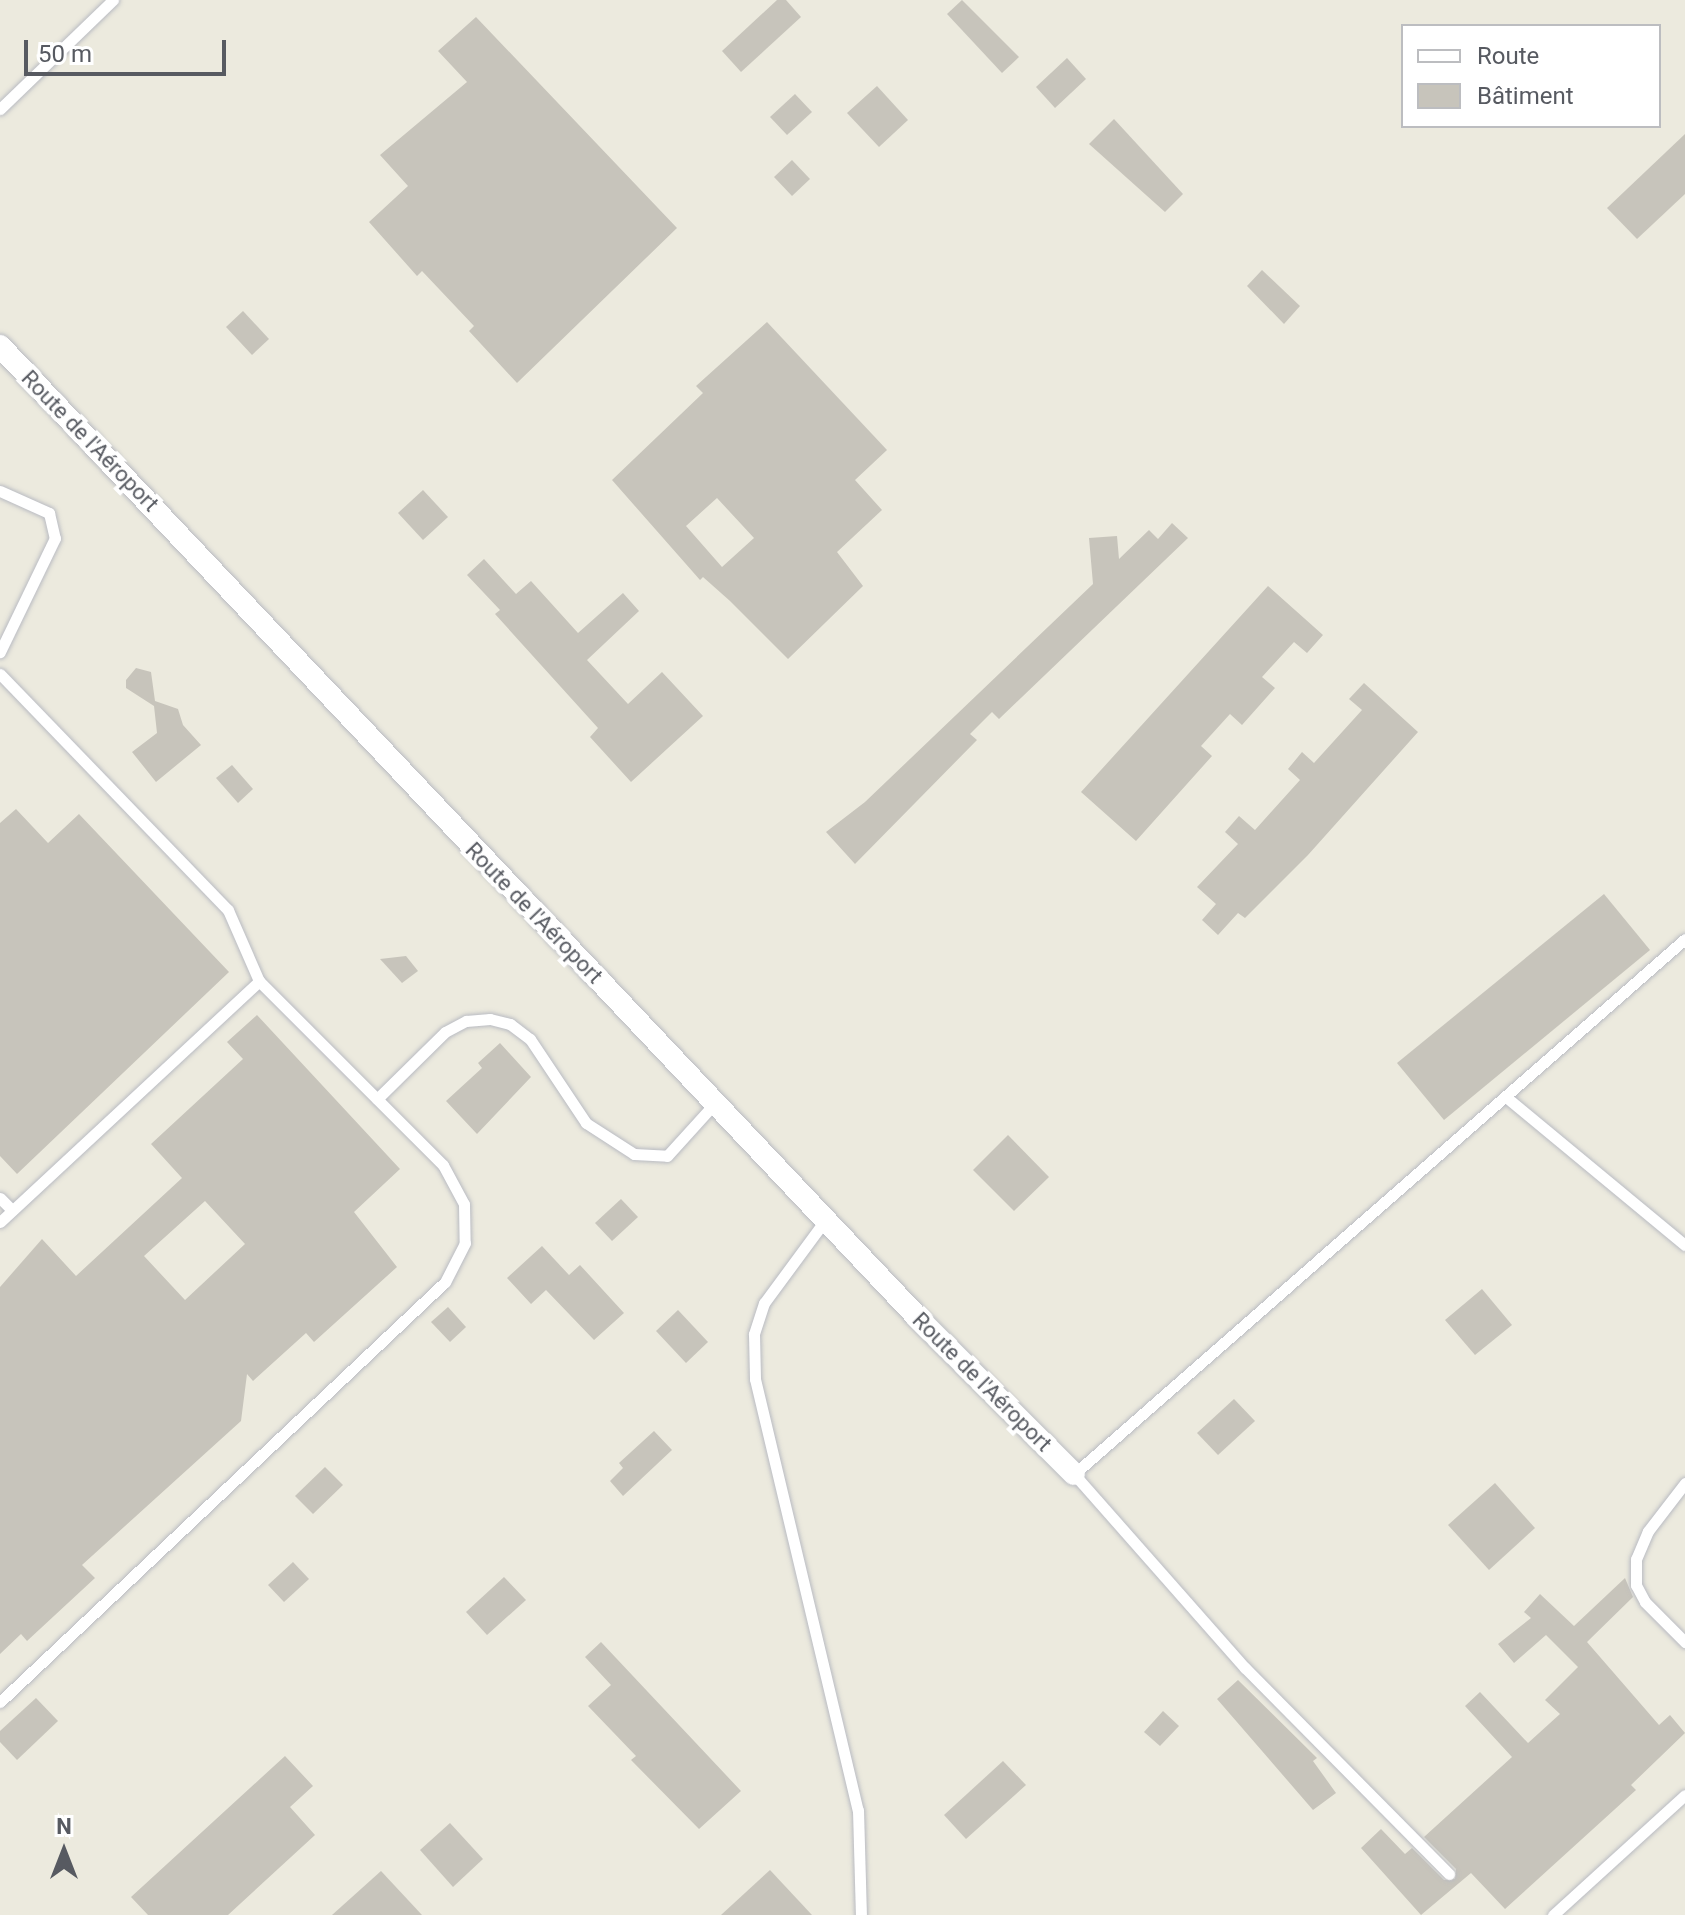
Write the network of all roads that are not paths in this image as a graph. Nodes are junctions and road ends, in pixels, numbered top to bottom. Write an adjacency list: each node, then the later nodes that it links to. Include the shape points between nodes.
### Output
1 (113, 0): 2 (lane)
2 (0, 109)
3 (0, 346): 11 (street, Route de l'Aéroport)
4 (0, 491): 5 (lane, via 49,513 55,538)
5 (0, 652)
6 (0, 674): 8 (lane, via 228,910)
7 (1685, 939): 9 (lane)
8 (259, 981): 10 (lane); 13 (lane)
9 (1506, 1097): 16 (lane); 17 (lane)
10 (377, 1099): 11 (lane, via 445,1032 466,1021 490,1019 510,1024 530,1039 586,1123 634,1154 667,1156); 20 (lane, via 443,1165 464,1204 465,1243 445,1282)
11 (716, 1102): 14 (street, Route de l'Aéroport)
12 (0, 1198): 13 (lane)
13 (12, 1210): 15 (lane)
14 (826, 1219): 17 (street, Route de l'Aéroport); 23 (lane, via 764,1303 754,1334 755,1379 858,1810)
15 (0, 1222)
16 (1685, 1245)
17 (1074, 1474): 22 (lane, via 1245,1668)
18 (1685, 1483): 19 (lane, via 1648,1531 1636,1559 1636,1585 1645,1602)
19 (1685, 1642)
20 (0, 1702)
21 (1685, 1795): 24 (lane)
22 (1449, 1874)
23 (861, 1915)
24 (1553, 1915)

